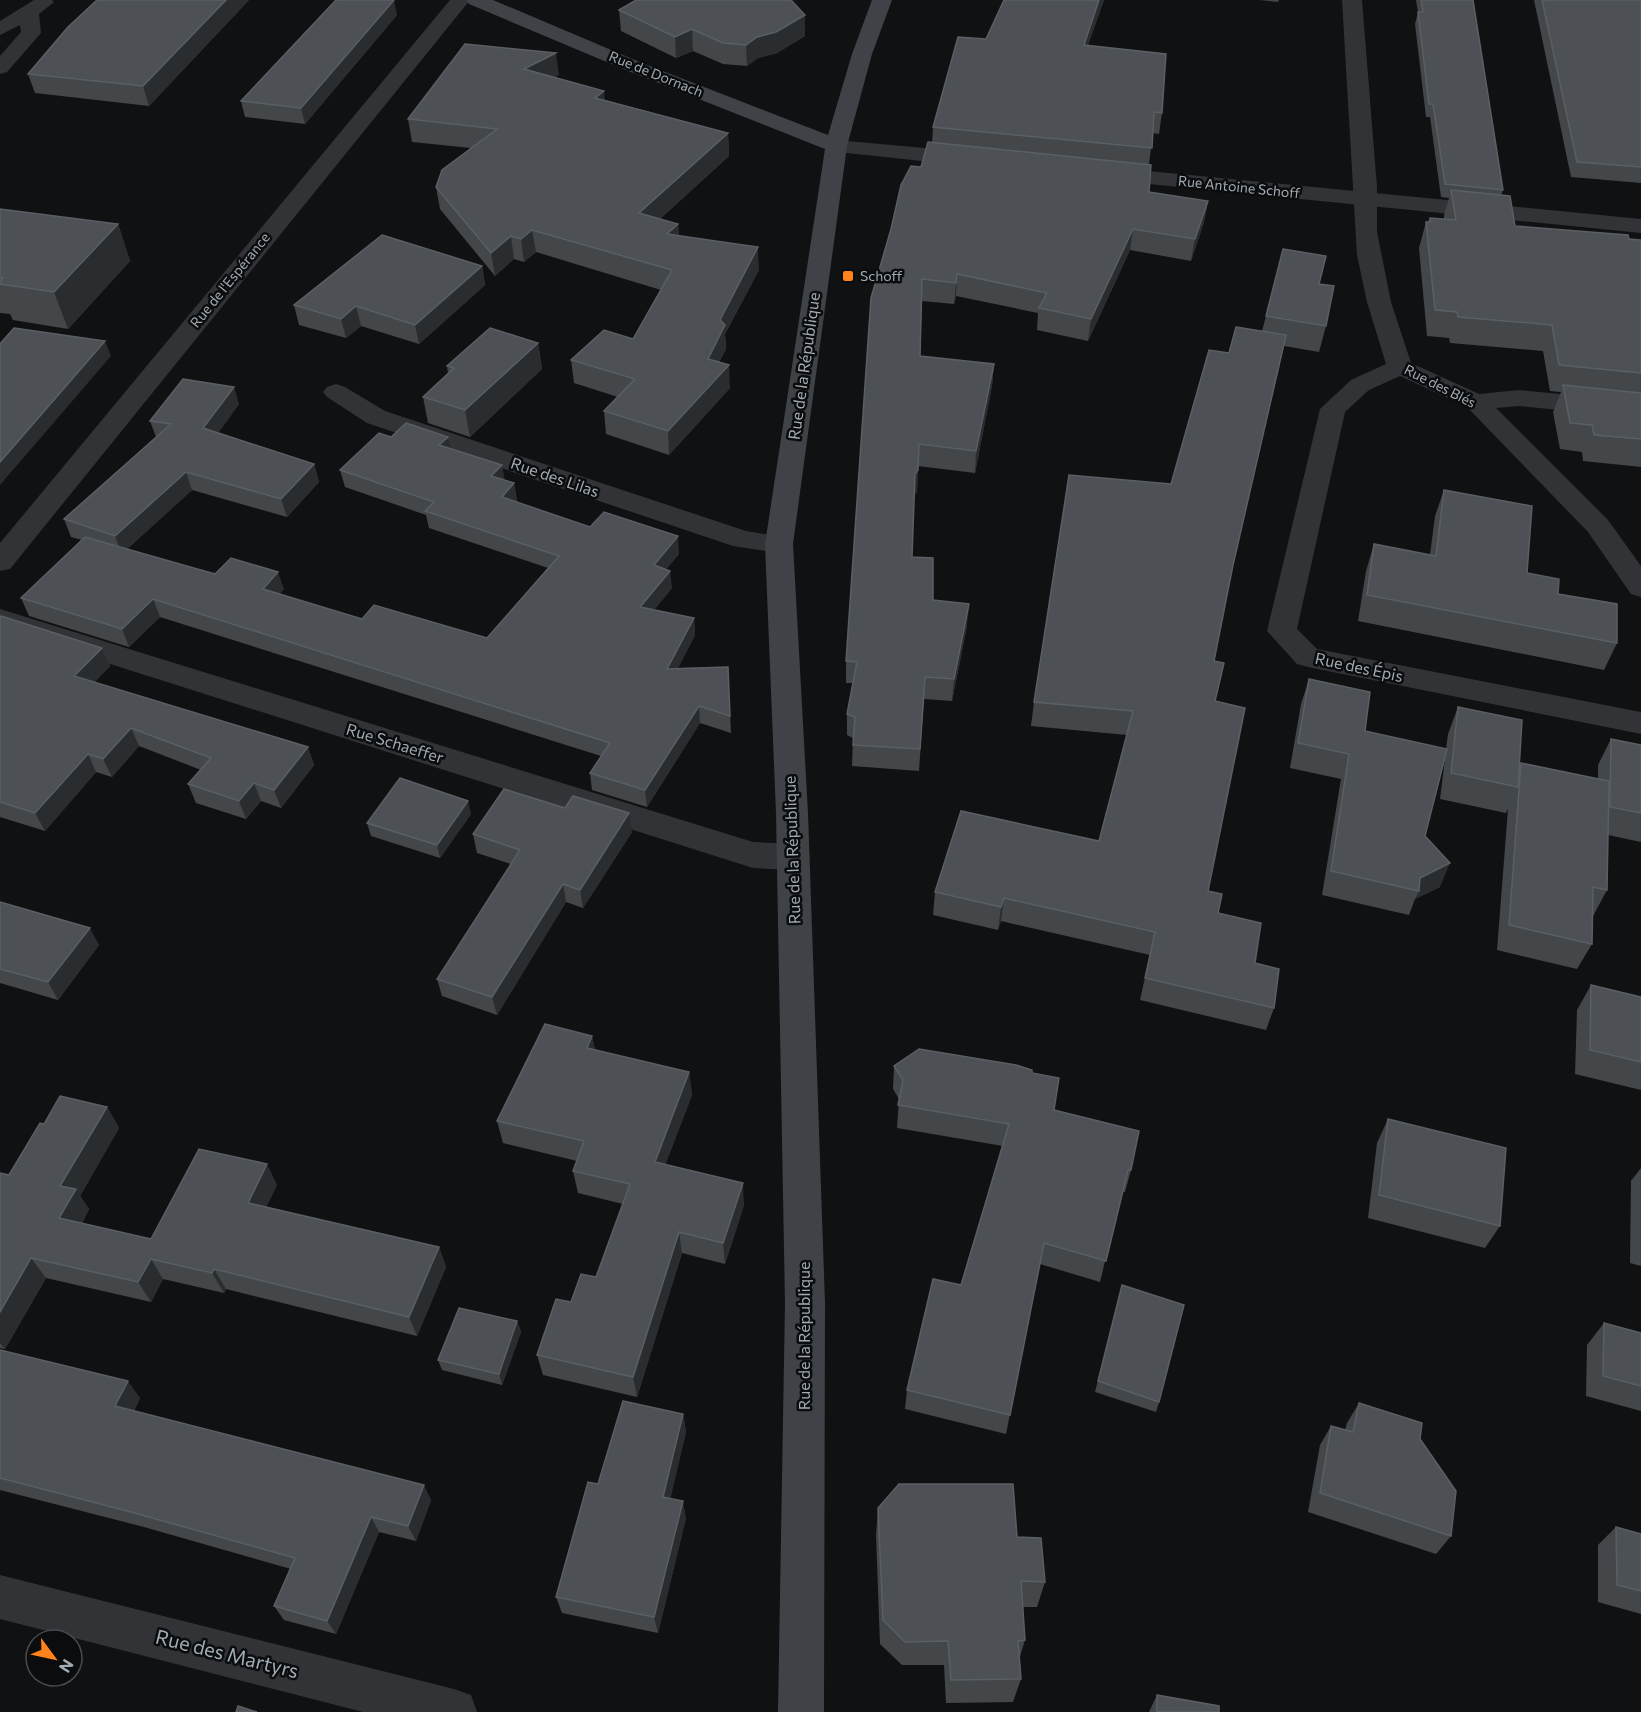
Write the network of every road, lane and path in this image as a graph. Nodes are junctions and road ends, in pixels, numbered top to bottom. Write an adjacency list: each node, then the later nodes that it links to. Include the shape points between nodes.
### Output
1 (47, 0): 6 (street)
2 (460, 0): 19 (street, Rue de l'Espérance)
3 (476, 0): 9 (main road, Rue de Dornach)
4 (882, 0): 9 (main road, Rue de la République, via 851,88)
5 (1352, 0): 12 (street, Rue des Blés)
6 (29, 13): 7 (street); 8 (street, via 31,33)
7 (0, 29)
8 (0, 68)
9 (836, 146): 10 (street); 18 (main road, Rue de la République)
10 (995, 162)
11 (1090, 172): 12 (street, Rue Antoine Schoff)
12 (1364, 200): 13 (street, Rue Antoine Schoff); 14 (street, Rue des Blés, via 1366,241)
13 (1641, 225)
14 (1400, 367): 16 (street, Rue des Blés); 22 (street, Rue des Épis, via 1360,386 1333,409 1282,631 1308,657)
15 (336, 392): 18 (street, Rue des Lilas, via 376,417 743,540)
16 (1476, 402): 17 (street, via 1519,398); 20 (street, Rue des Blés, via 1598,526)
17 (1641, 410)
18 (779, 543): 23 (main road, Rue de la République)
19 (0, 561)
20 (1641, 587)
21 (0, 619): 23 (street, Rue Schaeffer, via 753,855)
22 (1641, 723)
23 (792, 857): 26 (main road, Rue de la République, via 805,1303)
24 (0, 1597): 25 (street, Rue des Martyrs)
25 (454, 1712)
26 (801, 1712)

